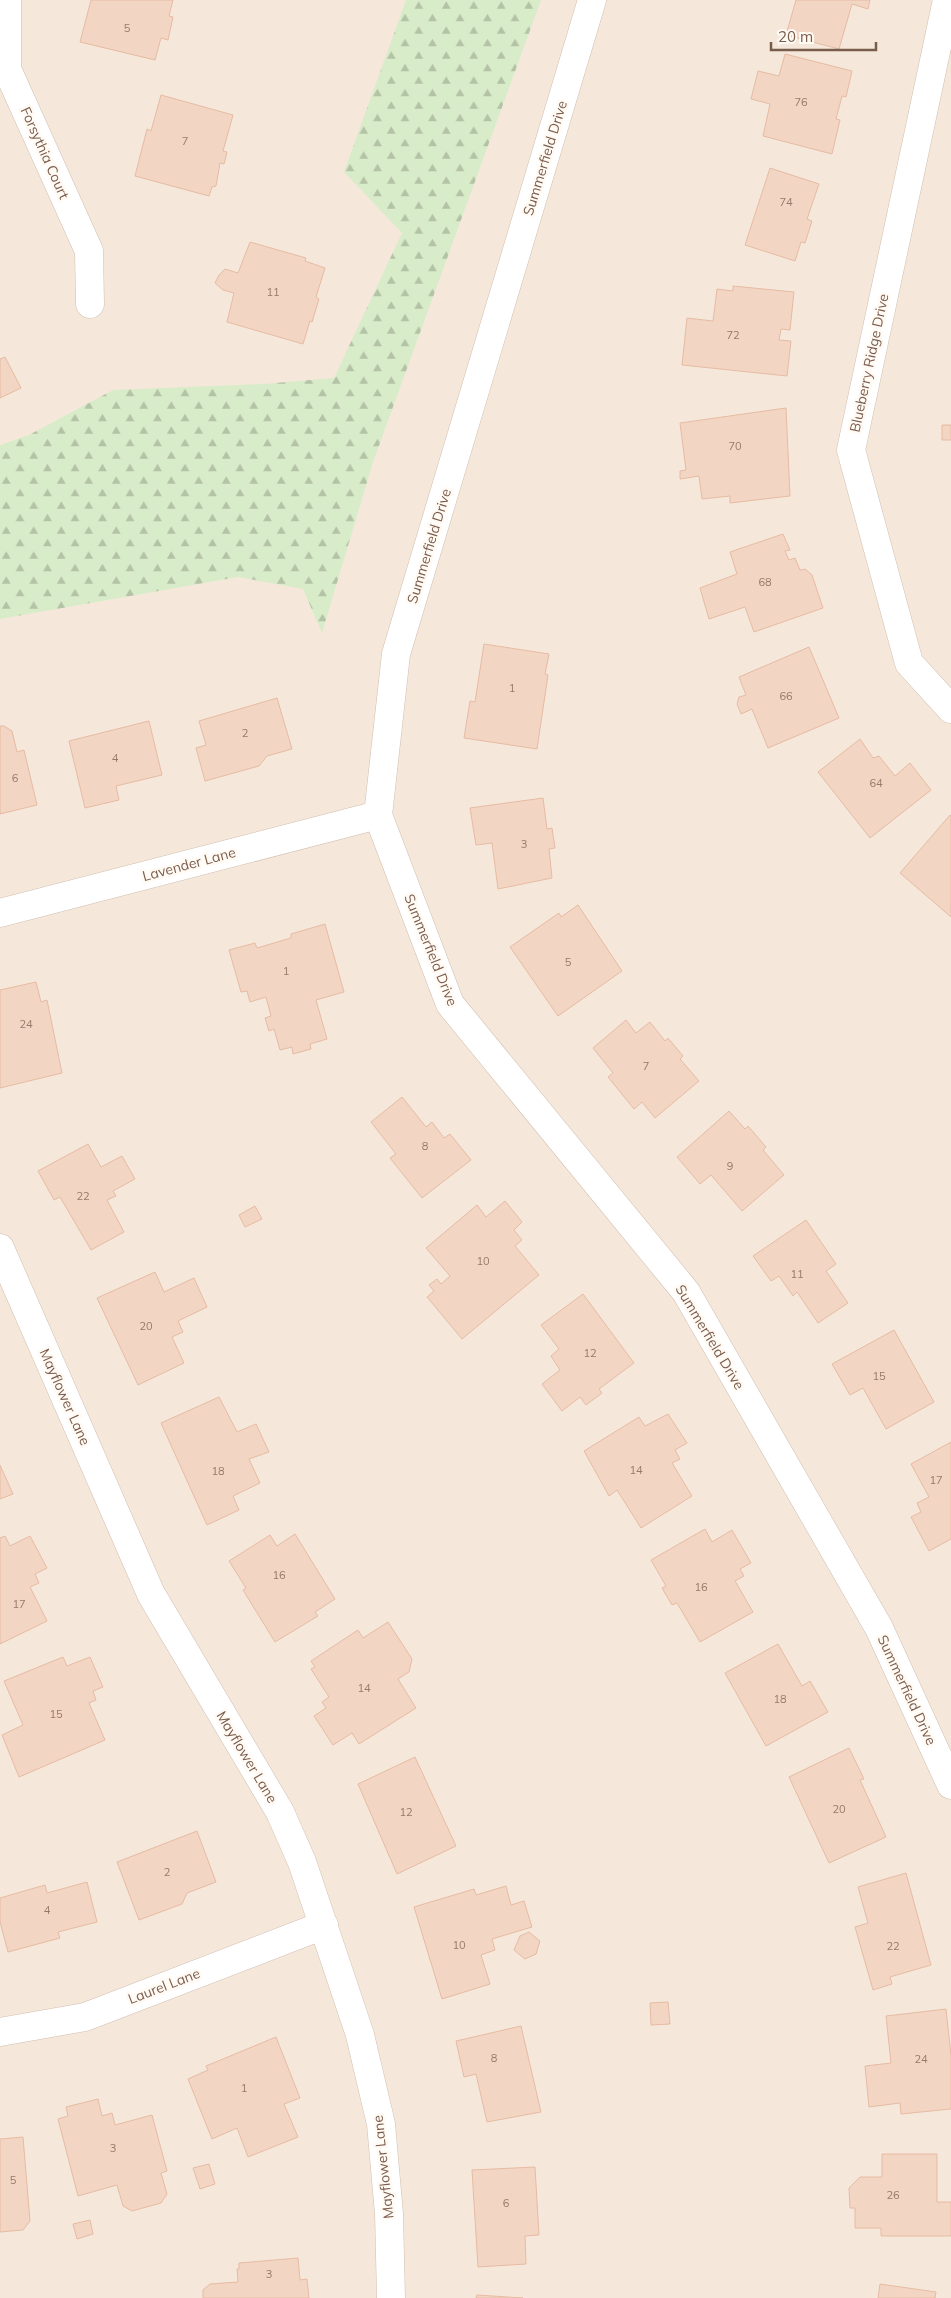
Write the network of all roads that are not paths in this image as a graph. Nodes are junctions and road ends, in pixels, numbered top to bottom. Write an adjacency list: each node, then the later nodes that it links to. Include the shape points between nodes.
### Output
1 (8, 0): 4 (street, Forsythia Court, via 8,69 89,251)
2 (592, 0): 6 (street, Summerfield Drive, via 396,654)
3 (947, 0): 5 (street, Blueberry Ridge Drive, via 851,450 909,663)
4 (90, 304)
5 (951, 709)
6 (378, 815): 7 (street, Lavender Lane); 9 (street, Summerfield Drive, via 450,1004 686,1292 879,1628)
7 (0, 913)
8 (0, 1248): 10 (street, Mayflower Lane, via 151,1594 280,1812)
9 (951, 1785)
10 (324, 1925): 11 (street, Laurel Lane, via 85,2016); 12 (street, Mayflower Lane, via 360,2035 382,2124)
11 (0, 2032)
12 (391, 2298)

